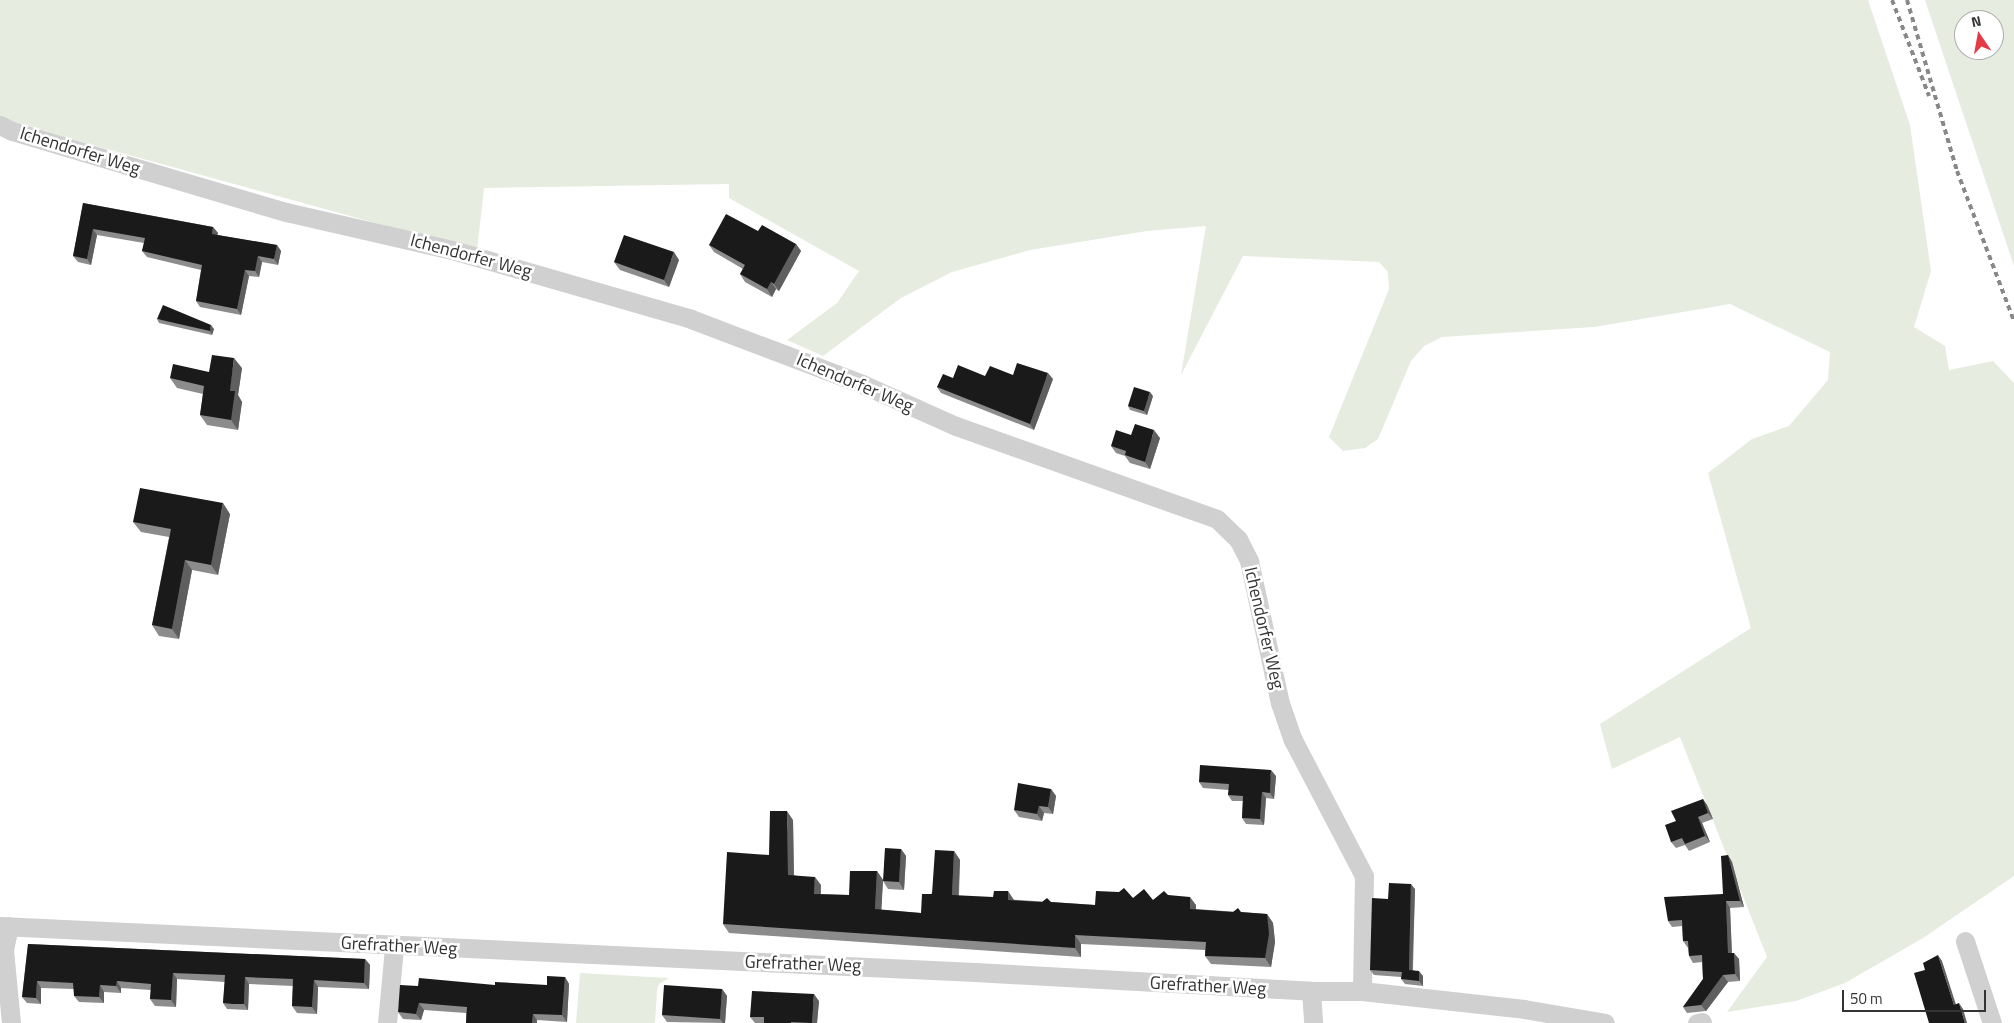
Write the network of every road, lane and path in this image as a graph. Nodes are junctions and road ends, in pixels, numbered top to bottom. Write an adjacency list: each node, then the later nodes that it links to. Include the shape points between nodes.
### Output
1 (0, 125): 5 (street, Ichendorfer Weg, via 286,212 456,251 700,322 862,384 956,426 1217,519 1238,540 1249,561 1280,703 1293,740 1364,876)
2 (4, 926): 4 (street, Grefrather Weg); 8 (street)
3 (1965, 941): 13 (street)
4 (394, 947): 6 (street, Grefrather Weg, via 975,972); 9 (street)
5 (1362, 991): 6 (street, Grefrather Weg); 11 (street, Grefrather Weg, via 1524,1009)
6 (1311, 992): 10 (street)
7 (1702, 1022): 12 (street)
8 (11, 1023)
9 (387, 1023)
10 (1313, 1023)
11 (1605, 1023)
12 (1698, 1023)
13 (1992, 1023)

